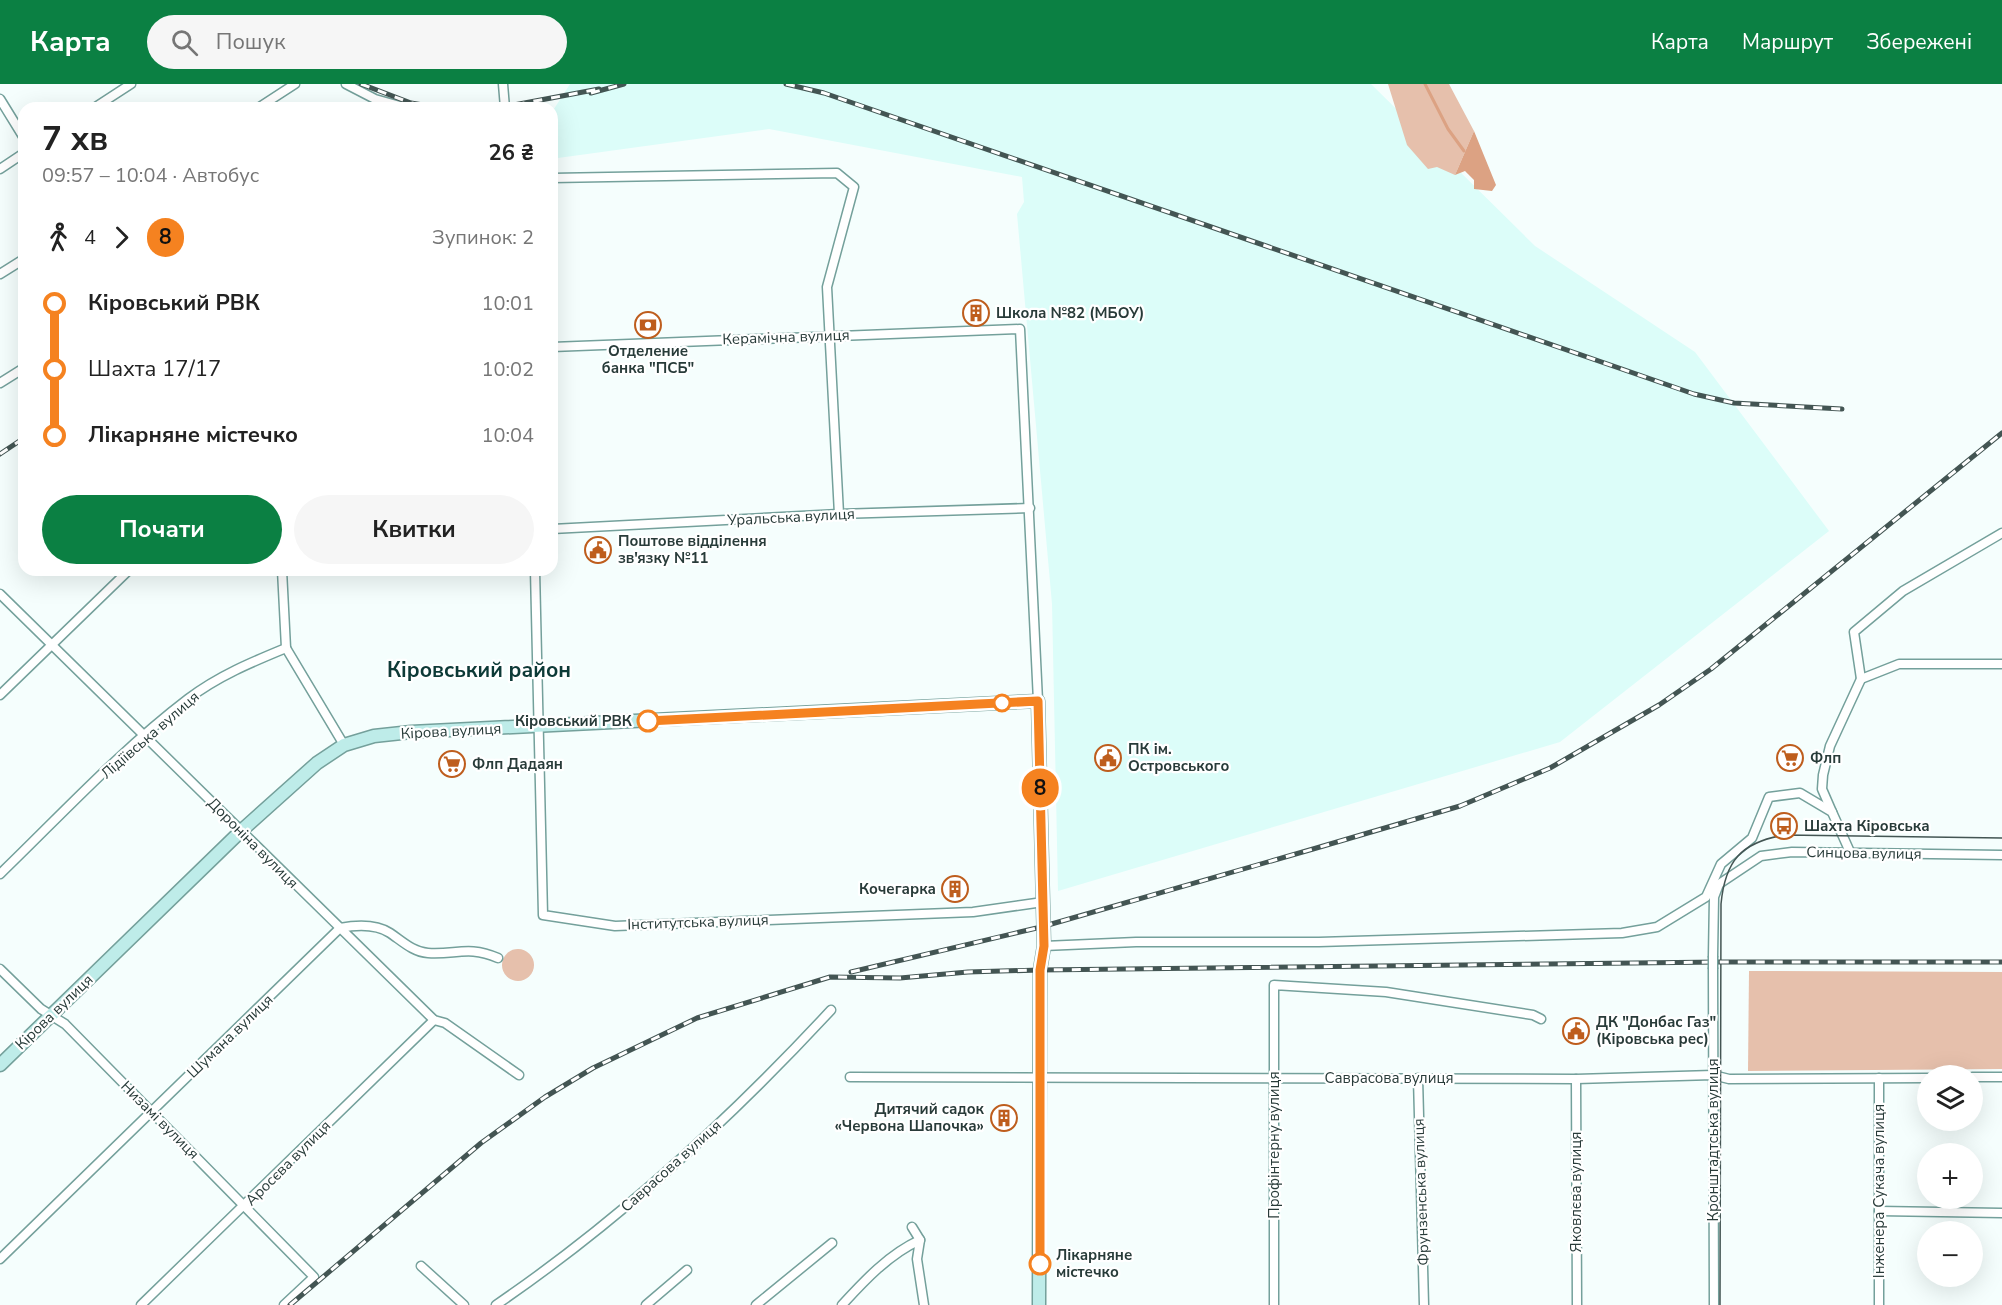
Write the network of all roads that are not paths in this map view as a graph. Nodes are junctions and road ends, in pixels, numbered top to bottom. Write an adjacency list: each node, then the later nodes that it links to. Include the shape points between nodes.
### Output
1 (131, 84): 6 (street)
2 (295, 84): 7 (street)
3 (346, 84): 8 (street)
4 (503, 84): 9 (street)
5 (0, 99): 10 (street)
6 (103, 102)
7 (267, 102)
8 (386, 102)
9 (504, 102)
10 (18, 128)
11 (18, 157): 12 (street)
12 (0, 169)
13 (558, 178): 16 (street, via 837,172 854,188 827,287)
14 (18, 263): 15 (street)
15 (0, 274)
16 (830, 335): 17 (street, Керамічна вулиця); 20 (street, Керамічна вулиця, via 1020,329); 21 (street)
17 (558, 347)
18 (18, 372): 19 (street)
19 (0, 383)
20 (1030, 508): 21 (street, Уральська вулиця); 33 (street)
21 (839, 514): 22 (street, Уральська вулиця)
22 (558, 529)
23 (2002, 533): 31 (street, via 1903,591 1854,632)
24 (123, 576): 28 (street)
25 (282, 576): 29 (street)
26 (535, 576): 34 (street)
27 (0, 594): 28 (street, Дороніна вулиця)
28 (52, 644): 32 (street); 35 (street, Дороніна вулиця)
29 (286, 648): 35 (street, Лідіївська вулиця, via 234,670 189,698); 36 (street)
30 (2002, 664): 31 (street, via 1899,664)
31 (1861, 679): 37 (street, via 1830,746 1822,789)
32 (0, 695)
33 (1038, 701): 34 (main road, Кірова вулиця); 43 (main road)
34 (539, 726): 36 (main road, Кірова вулиця, via 374,735); 43 (street, Інститутська вулиця, via 543,915 615,926 973,912)
35 (144, 736): 38 (street, Дороніна вулиця); 41 (street, Лідіївська вулиця)
36 (344, 745): 38 (main road, Кірова вулиця, via 317,763)
37 (1832, 812): 39 (street); 45 (street, via 1800,793 1768,797 1752,838 1721,864 1706,897 1657,927 1622,933)
38 (241, 831): 44 (street, Дороніна вулиця); 49 (main road, Кірова вулиця)
39 (1850, 852): 40 (street, Синцова вулиця); 42 (street, Синцова вулиця, via 1761,856)
40 (2002, 855)
41 (0, 874)
42 (1731, 875): 54 (street, Кронштадтська вулиця, bridge, via 1719,885 1714,897)
43 (1043, 902): 45 (main road)
44 (340, 928): 46 (street, via 360,924 388,931 404,944 427,953 482,951); 51 (street, Дороніна вулиця); 64 (street, Шумана вулиця)
45 (1044, 946): 56 (main road, via 1040,970)
46 (498, 958)
47 (0, 969): 49 (street, Низамі вулиця)
48 (831, 1010): 77 (street, Саврасова вулиця, via 775,1071 621,1211 548,1270)
49 (50, 1016): 52 (main road, Кірова вулиця); 64 (street, Низамі вулиця, via 66,1024)
50 (1541, 1019): 57 (street, Профінтерну вулиця, via 1386,992 1274,985)
51 (434, 1020): 53 (street, Дороніна вулиця, via 445,1023); 65 (street, Аросєва вулиця)
52 (0, 1065)
53 (519, 1075)
54 (1713, 1075): 61 (street, Саврасова вулиця); 63 (street, Саврасова вулиця); 86 (street, Кронштадтська вулиця)
55 (850, 1077): 56 (street, Саврасова вулиця)
56 (1041, 1077): 57 (street, Саврасова вулиця); 82 (main road)
57 (1274, 1077): 60 (street, Саврасова вулиця); 83 (street, Профінтерну вулиця)
58 (1983, 1077): 59 (street)
59 (2002, 1077)
60 (1418, 1078): 63 (street, Саврасова вулиця); 84 (street, Фрунзенська вулиця)
61 (1879, 1078): 62 (street, Саврасова вулиця); 66 (street, Інженера Сукача вулиця)
62 (1917, 1078)
63 (1576, 1080): 85 (street, Яковлєва вулиця)
64 (152, 1112): 65 (street, Низамі вулиця); 71 (street, Шумана вулиця)
65 (245, 1206): 74 (street, Аросєва вулиця); 75 (street, Низамі вулиця, via 314,1277)
66 (1879, 1211): 67 (street); 87 (street, Інженера Сукача вулиця)
67 (2002, 1213)
68 (912, 1227): 69 (street)
69 (920, 1240): 80 (street, via 906,1246 864,1281); 81 (street, via 917,1259)
70 (832, 1243): 79 (street)
71 (0, 1259)
72 (421, 1266): 76 (street)
73 (687, 1270): 78 (street)
74 (141, 1305)
75 (284, 1305)
76 (464, 1305)
77 (496, 1305)
78 (646, 1305)
79 (756, 1305)
80 (842, 1305)
81 (924, 1305)
82 (1039, 1305)
83 (1275, 1305)
84 (1424, 1305)
85 (1577, 1305)
86 (1714, 1305)
87 (1879, 1305)

